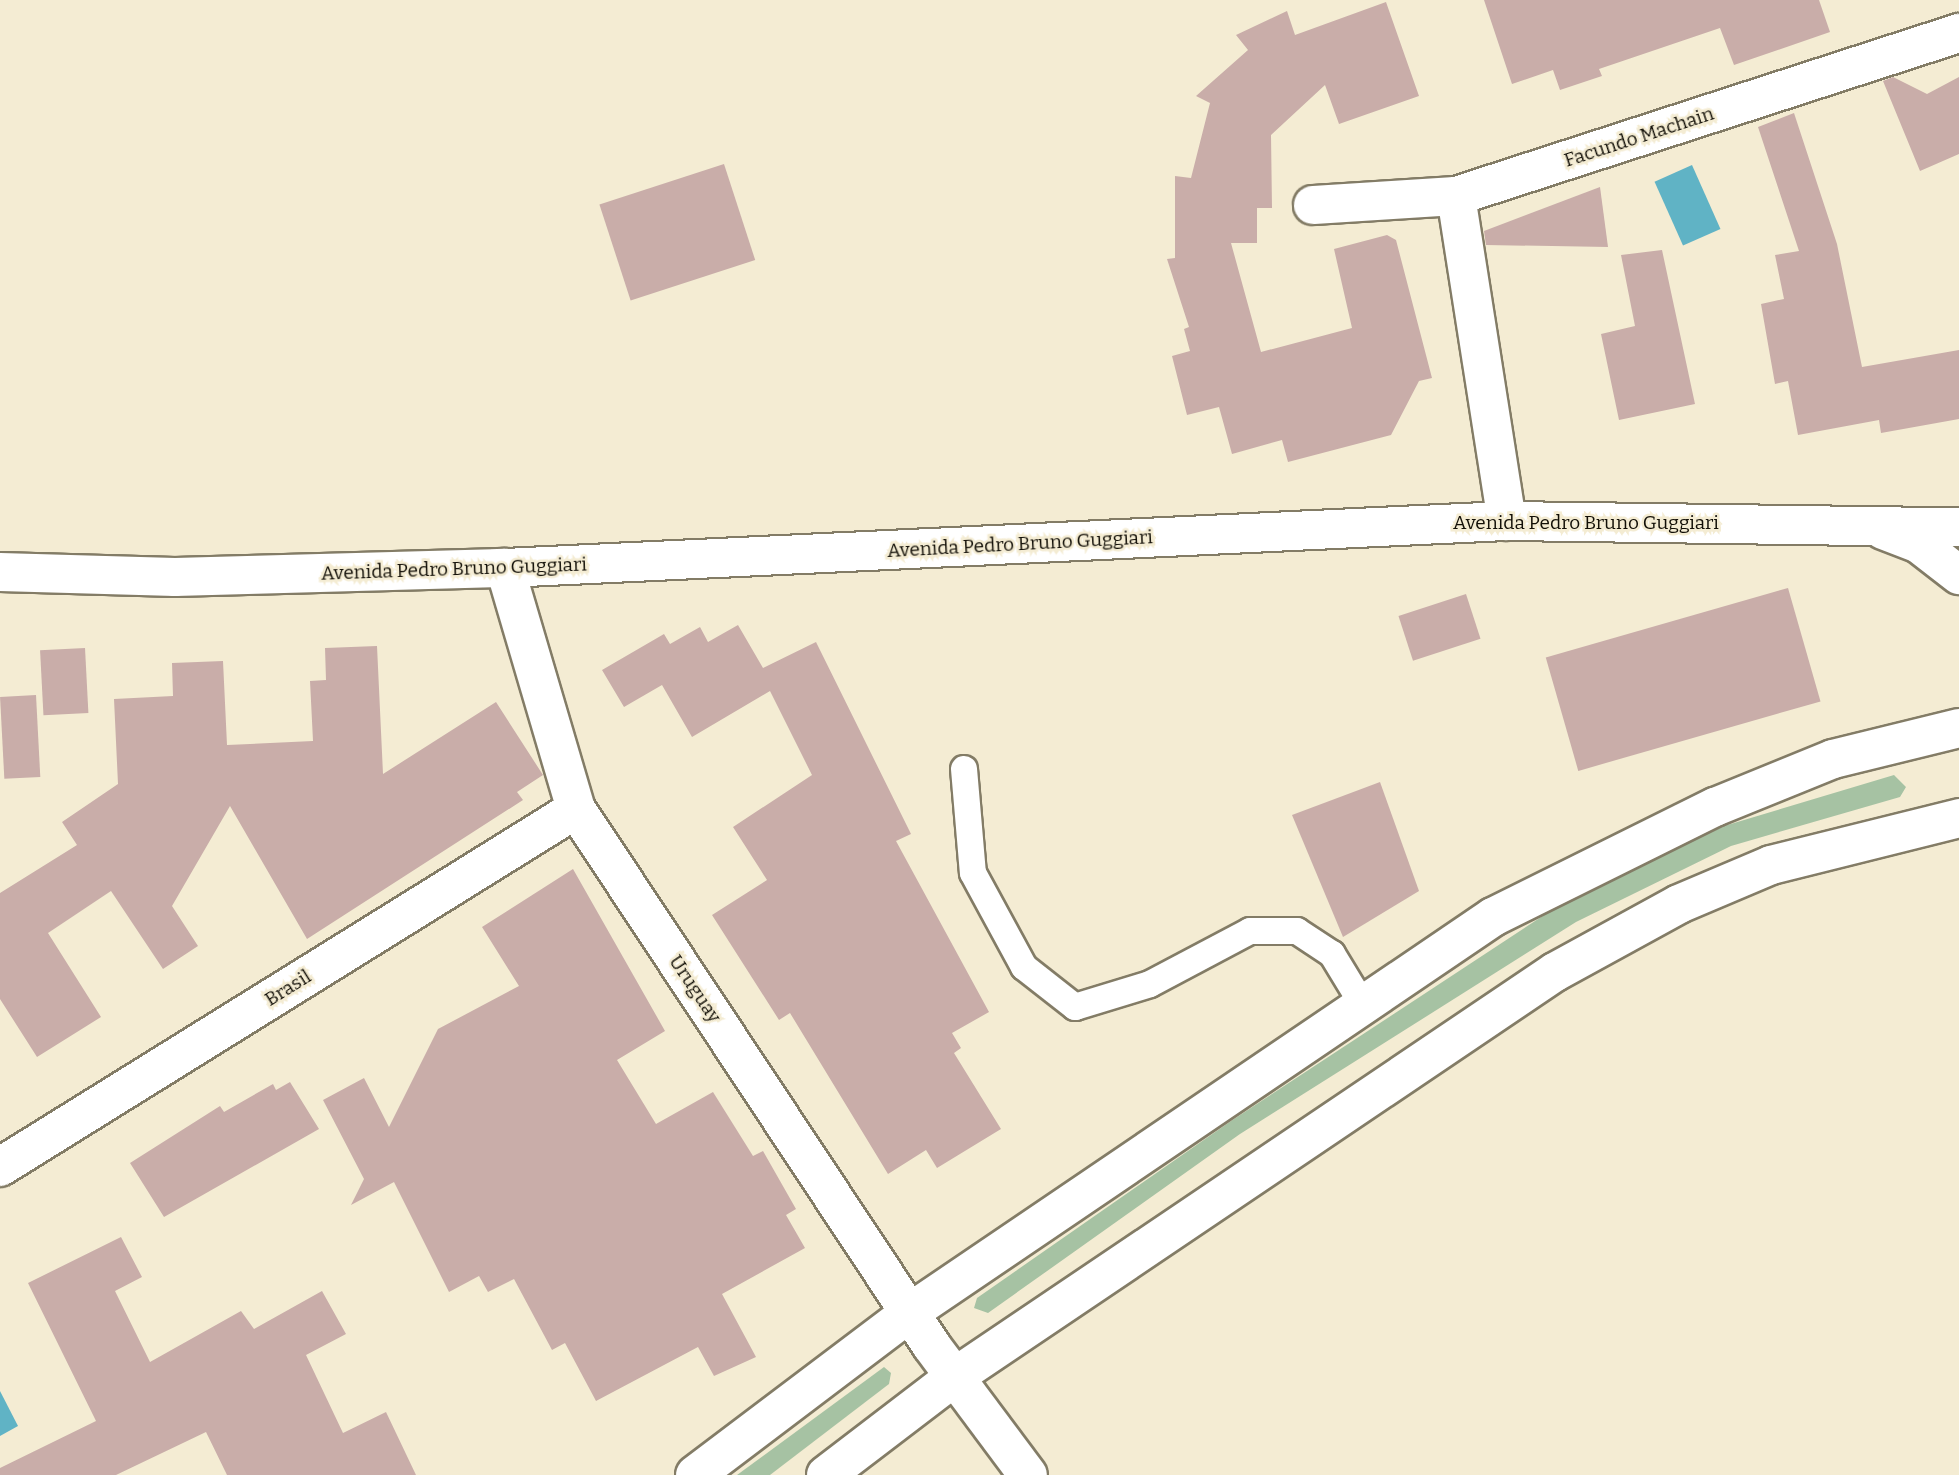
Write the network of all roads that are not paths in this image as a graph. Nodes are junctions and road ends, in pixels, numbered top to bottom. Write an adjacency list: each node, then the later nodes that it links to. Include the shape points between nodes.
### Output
1 (1959, 33): 2 (main road, Facundo Machain)
2 (1456, 196): 3 (main road, Facundo Machain); 4 (main road)
3 (1313, 205)
4 (1507, 521): 5 (main road, Avenida Pedro Bruno Guggiari); 7 (main road, Avenida Pedro Bruno Guggiari)
5 (1865, 522): 6 (main road, Avenida Pedro Bruno Guggiari); 9 (main road, via 1919,544)
6 (1959, 527)
7 (505, 568): 10 (main road, Avenida Pedro Bruno Guggiari); 14 (main road, Uruguay)
8 (0, 572): 10 (main road, Avenida Pedro Bruno Guggiari)
9 (1959, 575)
10 (175, 577): 11 (main road, Avenida Pedro Bruno Guggiari)
11 (0, 598)
12 (1959, 728): 16 (main road, via 1833,760 1596,861 1493,917)
13 (964, 769): 16 (lane, via 973,873 1024,967 1075,1007 1150,985 1250,930 1297,931 1332,954)
14 (576, 809): 17 (main road, Brasil); 18 (main road, Uruguay)
15 (1959, 818): 19 (main road, via 1771,865 1679,904 1555,972)
16 (1363, 1005): 18 (main road)
17 (0, 1167)
18 (909, 1313): 19 (main road, Uruguay); 20 (main road)
19 (953, 1378): 21 (main road); 22 (main road, Uruguay)
20 (695, 1475)
21 (826, 1475)
22 (1028, 1475)

